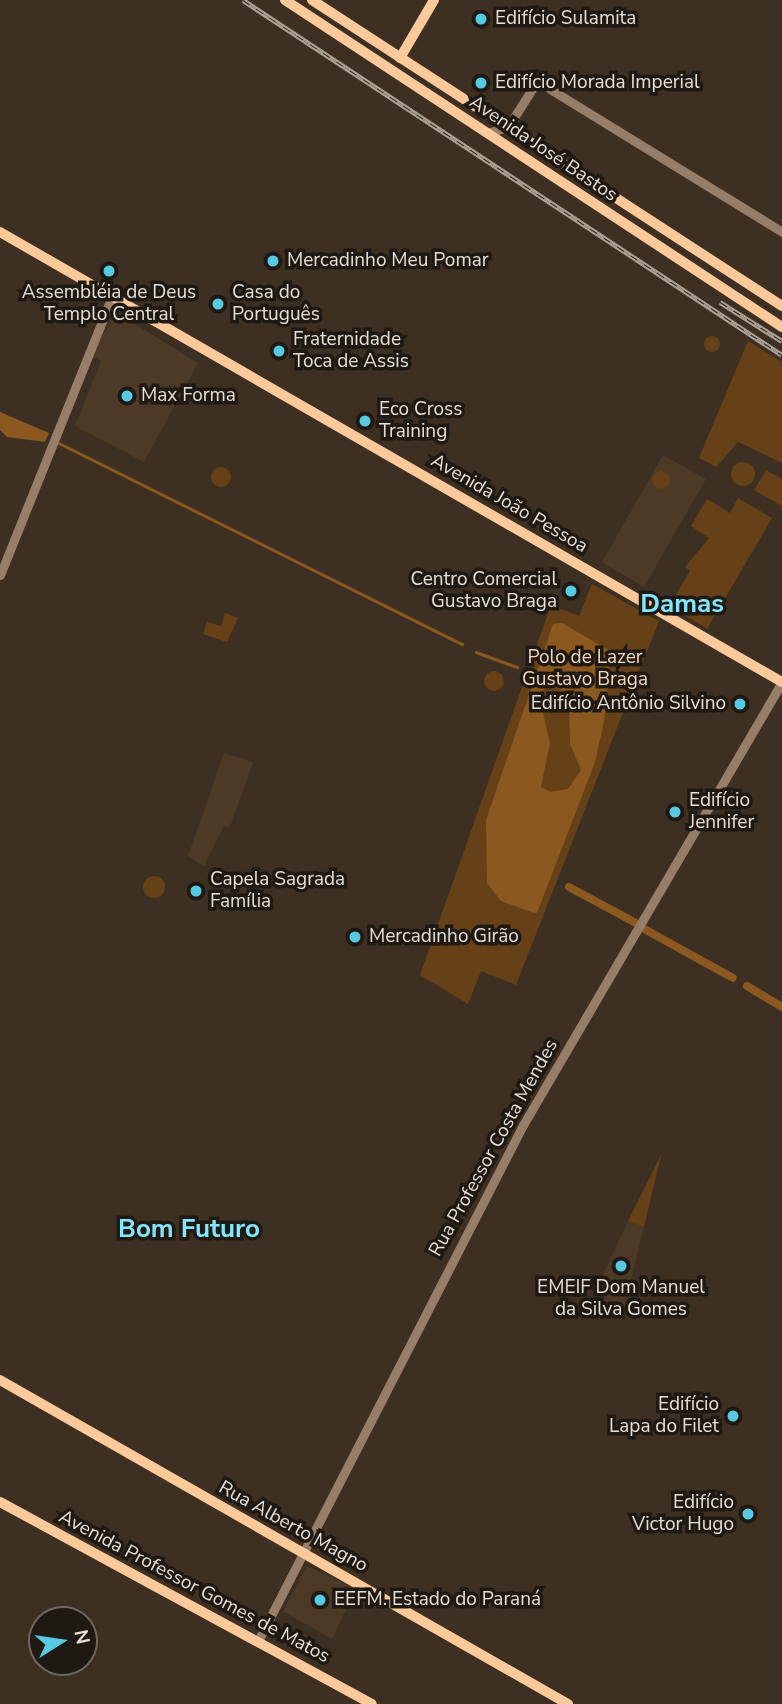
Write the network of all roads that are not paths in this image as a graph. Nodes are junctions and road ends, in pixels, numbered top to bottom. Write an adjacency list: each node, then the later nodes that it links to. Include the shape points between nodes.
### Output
1 (285, 0): 4 (main road, Avenida José Bastos)
2 (312, 0): 5 (main road, Avenida José Bastos)
3 (433, 0): 5 (main road)
4 (302, 5): 7 (main road, Avenida José Bastos)
5 (400, 58): 6 (main road, Avenida José Bastos)
6 (508, 127): 7 (street); 9 (street, via 537,80); 11 (main road, Avenida José Bastos)
7 (487, 133): 12 (main road, Avenida José Bastos)
8 (0, 232): 10 (main road, Avenida João Pessoa)
9 (782, 232)
10 (112, 296): 13 (street); 14 (main road, Avenida João Pessoa)
11 (782, 306)
12 (782, 327)
13 (0, 575)
14 (782, 682): 17 (street, Rua Professor Costa Mendes, via 492,1183)
15 (0, 1380): 17 (main road, Rua Alberto Magno)
16 (0, 1502): 18 (main road, Avenida Professor Gomes de Matos)
17 (304, 1553): 18 (street, Rua Professor Costa Mendes); 20 (main road, Rua Alberto Magno)
18 (258, 1641): 19 (main road, Avenida Professor Gomes de Matos)
19 (372, 1704)
20 (568, 1704)

